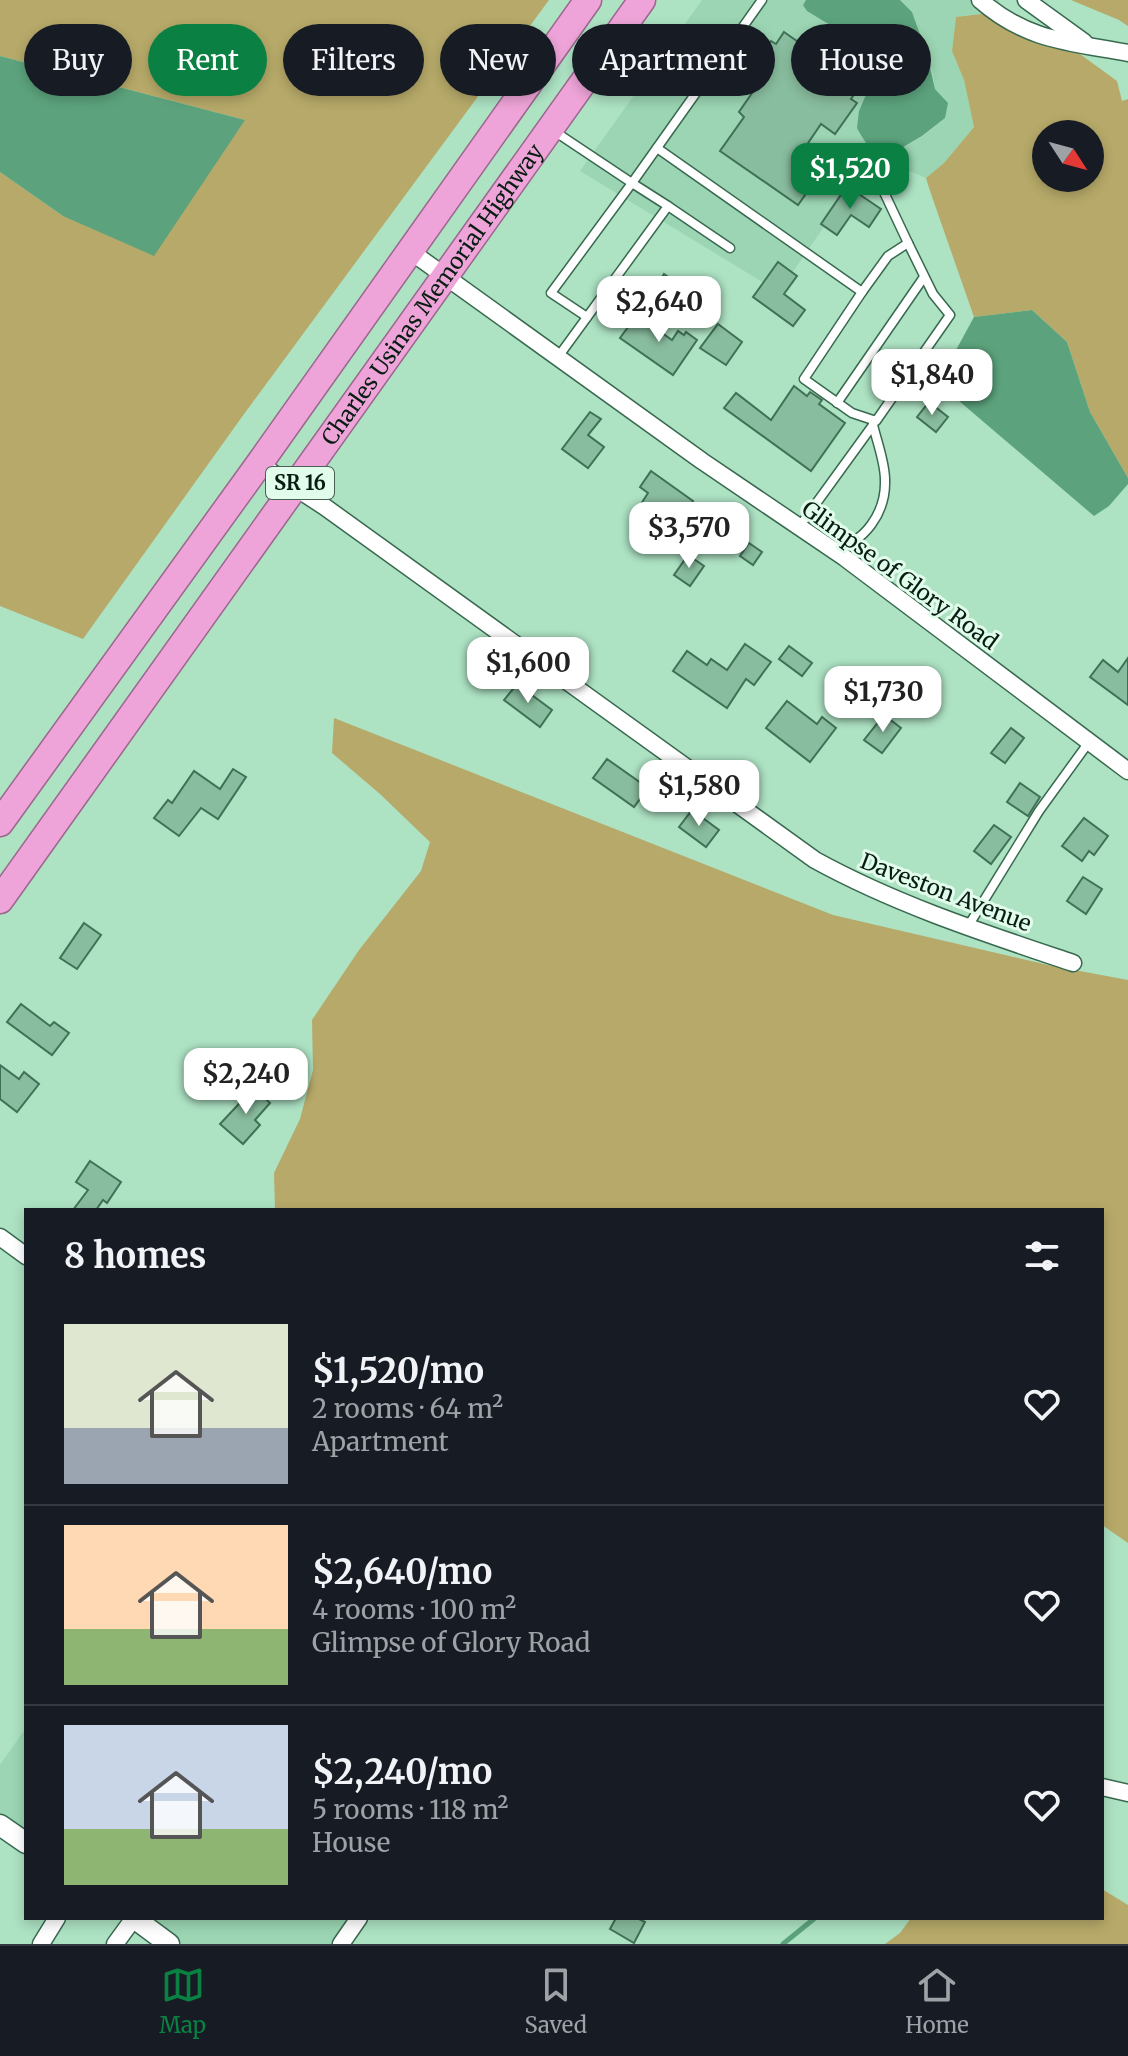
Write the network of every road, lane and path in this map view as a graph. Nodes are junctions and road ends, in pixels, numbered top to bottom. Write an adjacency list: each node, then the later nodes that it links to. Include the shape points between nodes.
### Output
1 (588, 0): 15 (highway, Charles Usinas Memorial Highway / SR 16)
2 (642, 0): 8 (highway, Charles Usinas Memorial Highway / SR 16)
3 (762, 0): 9 (lane)
4 (980, 0): 6 (street, via 1019,28)
5 (1026, 0): 6 (street)
6 (1089, 45): 7 (street)
7 (1128, 53)
8 (550, 129): 11 (lane); 16 (highway, Charles Usinas Memorial Highway / SR 16)
9 (657, 148): 11 (lane); 18 (lane)
10 (846, 155): 13 (lane, via 882,188)
11 (632, 183): 12 (lane); 19 (lane, via 551,293)
12 (668, 206): 14 (lane); 19 (lane)
13 (908, 243): 17 (lane); 18 (lane, via 888,256)
14 (730, 248)
15 (410, 251): 16 (street, Glimpse of Glory Road); 23 (highway, Charles Usinas Memorial Highway / SR 16)
16 (445, 275): 20 (street, Glimpse of Glory Road); 24 (highway, Charles Usinas Memorial Highway / SR 16)
17 (924, 277): 21 (lane); 22 (lane, via 950,315)
18 (862, 292): 21 (lane, via 804,379)
19 (587, 317): 20 (lane)
20 (558, 357): 25 (street, Glimpse of Glory Road)
21 (837, 403): 22 (lane)
22 (875, 423): 25 (lane); 26 (lane, via 885,479 882,507 849,546)
23 (259, 464): 24 (street, Daveston Avenue); 29 (highway, Charles Usinas Memorial Highway / SR 16)
24 (295, 489): 30 (highway, Charles Usinas Memorial Highway / SR 16); 31 (street, Daveston Avenue, via 815,860)
25 (799, 527): 26 (street, Glimpse of Glory Road)
26 (829, 548): 27 (street, Glimpse of Glory Road)
27 (1089, 742): 28 (street, Glimpse of Glory Road); 31 (lane)
28 (1128, 771)
29 (0, 823)
30 (0, 900)
31 (967, 928): 32 (street, Daveston Avenue)
32 (1073, 963)
33 (0, 1237): 34 (street)
34 (24, 1255)
35 (1104, 1787): 36 (street)
36 (1128, 1793)
37 (0, 1825): 38 (street)
38 (24, 1842)
39 (56, 1920): 43 (street)
40 (133, 1920): 44 (street)
41 (137, 1920): 45 (street)
42 (358, 1920): 46 (street)
43 (41, 1944)
44 (115, 1944)
45 (169, 1944)
46 (341, 1944)

